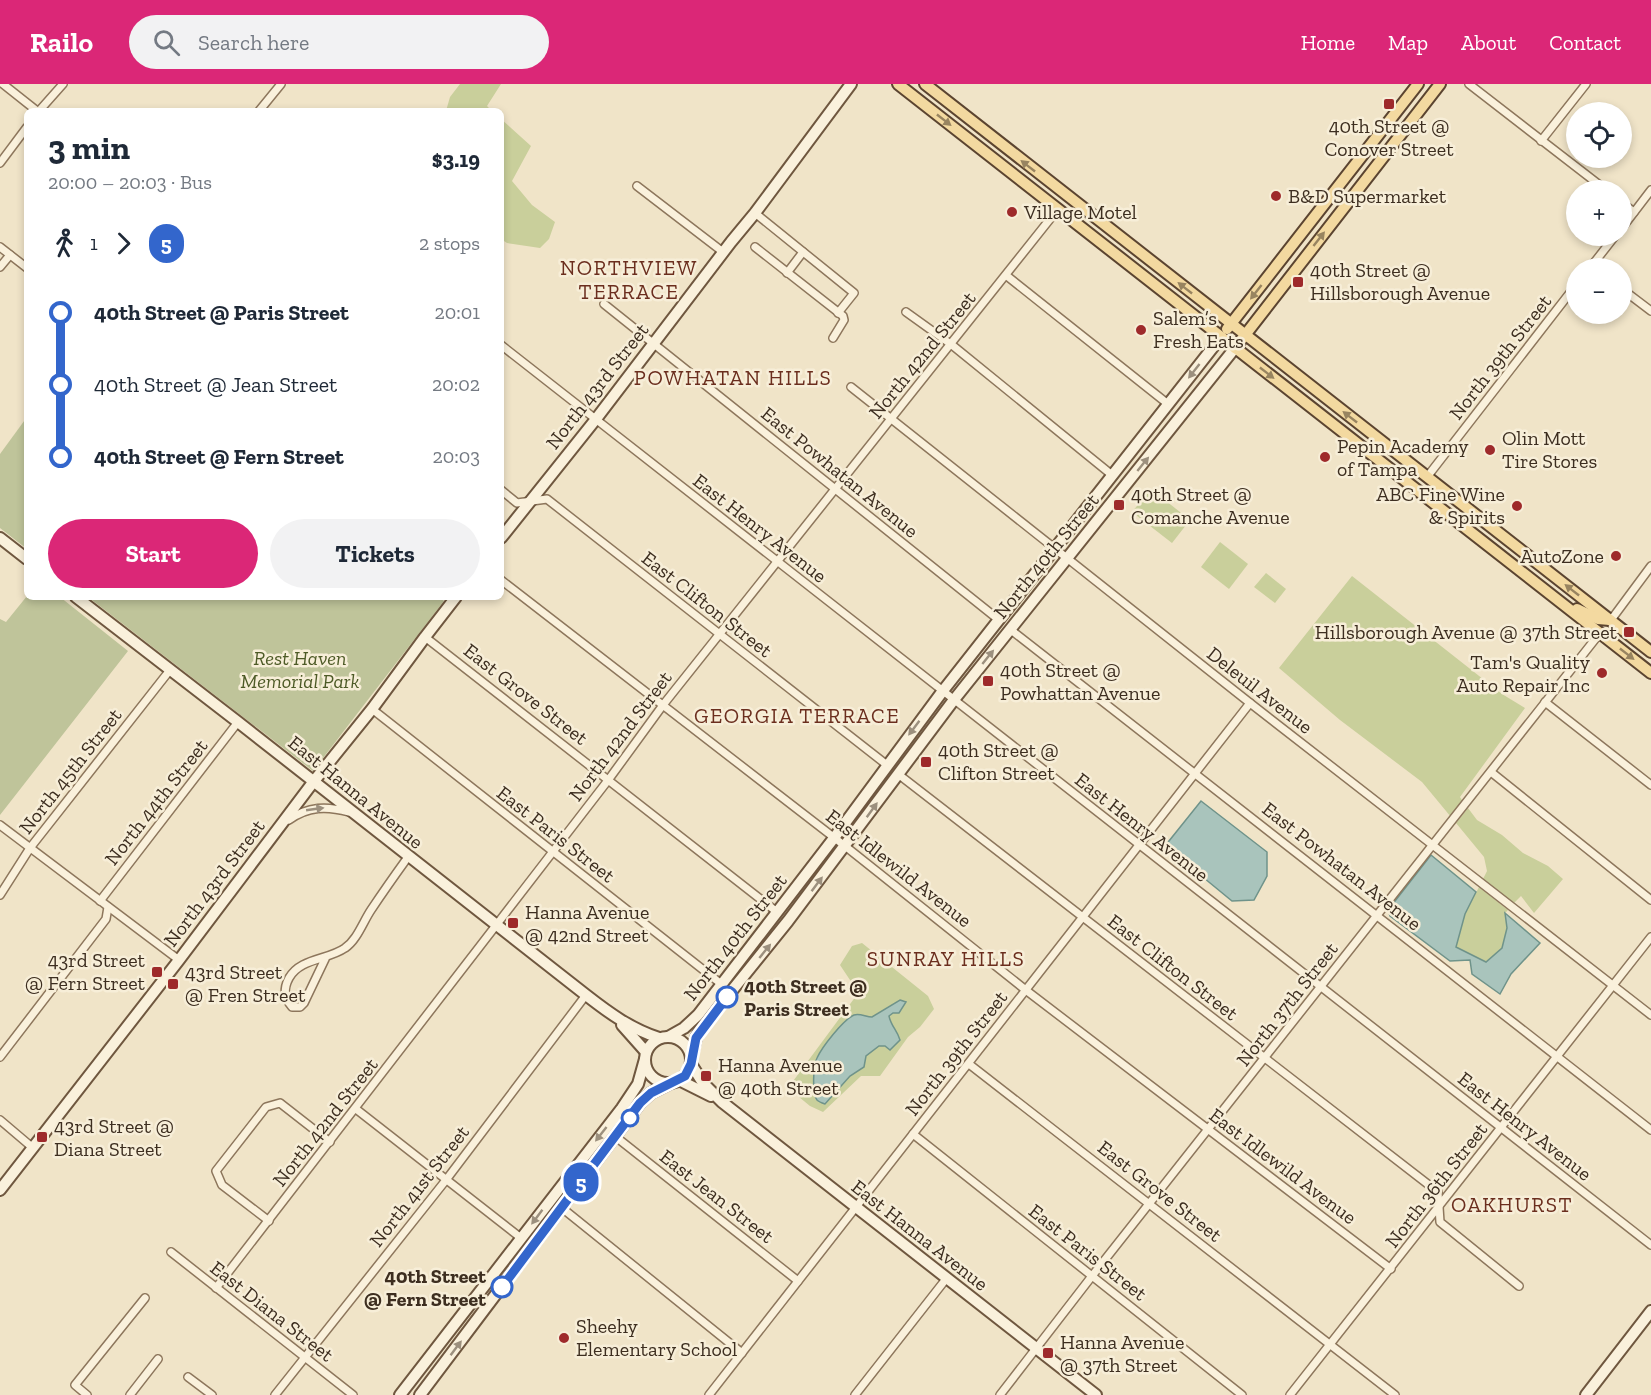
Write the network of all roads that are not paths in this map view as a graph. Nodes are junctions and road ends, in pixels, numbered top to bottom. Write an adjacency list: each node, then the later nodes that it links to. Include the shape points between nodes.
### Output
1 (3, 84): 11 (street)
2 (63, 84): 12 (street)
3 (281, 84): 13 (street)
4 (851, 84): 22 (street, North 43rd Street)
5 (898, 84): 20 (main road, one-way to 20)
6 (925, 84): 39 (main road, one-way to 6)
7 (1418, 84): 39 (main road, North 40th Street, one-way to 39)
8 (1440, 84): 40 (main road, North 40th Street, one-way to 8)
9 (1469, 84): 15 (street)
10 (1586, 84): 15 (street)
11 (34, 108)
12 (41, 108)
13 (261, 108)
14 (24, 131): 16 (street)
15 (1541, 141): 17 (street)
16 (0, 163)
17 (1593, 180)
18 (637, 186): 26 (street)
19 (1651, 190): 21 (street)
20 (1058, 209): 32 (street, North 42nd Street); 41 (main road)
21 (1634, 212): 23 (street)
22 (755, 213): 26 (street, North 43rd Street); 27 (street)
23 (1632, 215)
24 (0, 247): 28 (street)
25 (755, 247): 31 (street)
26 (723, 252): 43 (street, North 43rd Street)
27 (803, 252): 31 (street); 38 (street, via 854,293)
28 (10, 255): 29 (street); 30 (street)
29 (24, 266)
30 (0, 267)
31 (787, 273): 38 (street)
32 (1007, 276): 44 (street, North 42nd Street); 48 (street)
33 (1632, 297): 36 (street)
34 (1566, 298): 53 (street, North 39th Street)
35 (604, 304): 43 (street, East Powhatan Avenue)
36 (1651, 311)
37 (906, 312): 44 (street)
38 (838, 313): 42 (street, via 844,320)
39 (1231, 324): 40 (main road); 41 (main road, North 40th Street)
40 (1245, 335): 46 (main road, North 40th Street); 53 (main road, one-way to 40)
41 (1221, 337): 46 (main road); 48 (street, North 40th Street, one-way to 48)
42 (833, 338)
43 (654, 344): 49 (street, North 43rd Street); 54 (street, East Powhatan Avenue)
44 (952, 345): 50 (street, North 42nd Street); 52 (street)
45 (504, 347): 49 (street, East Henry Avenue)
46 (1235, 348): 51 (main road, one-way to 51); 63 (street, North 40th Street, one-way to 46)
47 (851, 387): 50 (street, Deleuil Avenue)
48 (1168, 404): 52 (street, North 40th Street)
49 (596, 419): 56 (street, North 43rd Street); 64 (street, East Henry Avenue)
50 (891, 420): 54 (street, North 42nd Street); 61 (street, Deleuil Avenue)
51 (1392, 471): 53 (main road); 60 (main road)
52 (1113, 475): 61 (street, North 40th Street)
53 (1427, 477): 59 (main road)
54 (836, 489): 64 (street, North 42nd Street); 70 (street, East Powhatan Avenue)
55 (504, 492): 56 (street, East Clifton Street, via 517,503)
56 (530, 500): 57 (street, North 43rd Street); 74 (street, East Clifton Street, via 547,499)
57 (504, 534)
58 (0, 538): 62 (street)
59 (1507, 540): 60 (main road); 71 (main road, one-way to 59)
60 (1486, 542): 69 (main road)
61 (1054, 549): 63 (street, Deleuil Avenue); 70 (street, North 40th Street)
62 (24, 557)
63 (1067, 559): 72 (street, North 40th Street); 83 (street, Deleuil Avenue)
64 (777, 562): 74 (street, North 42nd Street); 80 (street, East Henry Avenue)
65 (1651, 566): 71 (street)
66 (504, 582): 84 (street, East Idlewild Avenue)
67 (80, 600): 78 (street, East Hanna Avenue)
68 (452, 600): 75 (street, North 43rd Street)
69 (1571, 609): 71 (main road); 73 (main road)
70 (999, 620): 80 (street, North 40th Street)
71 (1611, 621): 76 (main road)
72 (1011, 630): 81 (street, North 40th Street, one-way to 72); 89 (street, East Powhatan Avenue)
73 (1600, 633): 76 (main road); 79 (main road, one-way to 79); 82 (street, North 37th Street)
74 (718, 634): 84 (street, North 42nd Street); 87 (street, East Clifton Street)
75 (425, 636): 85 (street, North 43rd Street); 91 (street, East Grove Street)
76 (1638, 642): 77 (main road)
77 (1651, 652)
78 (170, 670): 86 (street, East Hanna Avenue); 101 (street, North 45th Street)
79 (1651, 673)
80 (942, 692): 81 (street, East Henry Avenue); 87 (street, North 40th Street, one-way to 87)
81 (953, 701): 90 (street, North 40th Street); 99 (street, East Henry Avenue)
82 (1545, 702): 88 (street, North 37th Street); 93 (street)
83 (1250, 703): 89 (street, North 39th Street); 100 (street, Deleuil Avenue)
84 (663, 705): 91 (street, North 42nd Street); 97 (street, East Idlewild Avenue)
85 (372, 709): 92 (street, North 43rd Street); 102 (street, East Paris Street)
86 (238, 722): 92 (street, East Hanna Avenue); 106 (street, North 44th Street)
87 (887, 765): 97 (street, North 40th Street)
88 (1491, 772): 100 (street, North 37th Street); 105 (street)
89 (1196, 773): 99 (street, North 39th Street); 109 (street, East Powhatan Avenue)
90 (898, 774): 98 (street, North 40th Street, one-way to 90); 110 (street, East Clifton Street)
91 (609, 779): 102 (street, North 42nd Street); 108 (street, East Grove Street)
92 (314, 781): 94 (street, East Hanna Avenue); 96 (street, North 43rd Street)
93 (1651, 785)
94 (354, 814): 96 (street, one-way to 94, via 309,809 337,809); 103 (street, East Hanna Avenue)
95 (0, 825): 101 (street)
96 (280, 827): 114 (street, North 43rd Street)
97 (834, 838): 98 (street, East Idlewild Avenue); 108 (street, North 40th Street)
98 (845, 846): 118 (street, East Idlewild Avenue); 127 (street, North 40th Street, one-way to 98, via 701,1029)
99 (1139, 846): 110 (street, North 39th Street); 117 (street, East Henry Avenue)
100 (1433, 846): 109 (street, North 37th Street); 116 (street, Deleuil Avenue)
101 (30, 849): 104 (street, North 45th Street); 106 (street)
102 (553, 852): 111 (street, North 42nd Street); 115 (street, East Paris Street)
103 (408, 857): 111 (street, East Hanna Avenue); 113 (street, via 358,933 346,947)
104 (0, 895)
105 (1651, 900)
106 (100, 901): 107 (street)
107 (108, 907): 114 (street); 125 (street, via 106,919)
108 (777, 912): 115 (street, North 40th Street)
109 (1378, 915): 117 (street, North 37th Street); 124 (street, East Powhatan Avenue)
110 (1083, 918): 118 (street, North 39th Street); 126 (street, East Clifton Street)
111 (496, 925): 119 (street, East Hanna Avenue); 131 (street, North 42nd Street)
112 (1651, 937): 116 (street, North 36th Street)
113 (326, 957): 113 (street, via 306,963 290,976 285,999 292,1007 304,1003)
114 (179, 960): 139 (street, North 43rd Street)
115 (720, 983): 122 (street, North 40th Street, via 692,1021)
116 (1613, 986): 121 (street, Deleuil Avenue); 124 (street, North 36th Street)
117 (1321, 988): 126 (street, North 37th Street); 133 (street, East Henry Avenue)
118 (1027, 991): 128 (street, North 39th Street); 134 (street, East Idlewild Avenue)
119 (586, 995): 120 (street, East Hanna Avenue); 141 (street, North 41st Street)
120 (614, 1016): 122 (street, East Hanna Avenue, via 638,1031); 123 (street, East Hanna Avenue)
121 (1651, 1016)
122 (664, 1037): 123 (street, via 649,1047); 127 (street, via 682,1041)
123 (646, 1056): 129 (street, via 653,1077); 140 (street, one-way to 140, via 638,1084)
124 (1558, 1056): 133 (street, North 36th Street); 135 (street, East Powhatan Avenue)
125 (0, 1057)
126 (1265, 1059): 134 (street, North 37th Street); 144 (street, East Clifton Street, via 1438,1192)
127 (691, 1061): 129 (street, via 685,1076); 130 (street, East Hanna Avenue, via 703,1083)
128 (969, 1064): 136 (street, North 39th Street); 143 (street, East Grove Street)
129 (675, 1082): 130 (street, East Hanna Avenue); 137 (street, via 645,1098)
130 (722, 1102): 146 (street, East Hanna Avenue)
131 (356, 1109): 138 (street, North 42nd Street); 141 (street)
132 (0, 1120): 139 (street)
133 (1502, 1128): 144 (street, North 36th Street); 149 (street, East Henry Avenue)
134 (1208, 1130): 143 (street, North 37th Street); 151 (street, East Idlewild Avenue)
135 (1651, 1130)
136 (913, 1134): 146 (street, North 39th Street); 152 (street, East Paris Street)
137 (615, 1137): 145 (street); 154 (street, East Jean Street)
138 (330, 1142): 147 (street, North 42nd Street); 147 (street, via 280,1103 266,1107 216,1171 222,1185)
139 (33, 1148): 142 (street, North 43rd Street)
140 (573, 1170): 145 (street, via 572,1181 561,1200); 148 (street, one-way to 148)
141 (446, 1179): 148 (street); 162 (street, North 41st Street)
142 (0, 1190)
143 (1149, 1204): 152 (street, North 37th Street); 159 (street, East Grove Street)
144 (1440, 1207): 151 (street, North 36th Street); 155 (street, East Clifton Street, via 1440,1222)
145 (562, 1208): 161 (street); 171 (street, one-way to 145)
146 (856, 1208): 153 (street, East Hanna Avenue); 154 (street, North 39th Street)
147 (269, 1221): 156 (street, North 42nd Street)
148 (521, 1238): 170 (street)
149 (1651, 1245)
150 (171, 1252): 156 (street, East Diana Street)
151 (1390, 1269): 159 (street, North 36th Street)
152 (1092, 1276): 160 (street, North 37th Street); 176 (street, East Paris Street)
153 (946, 1279): 160 (street, East Hanna Avenue); 173 (street)
154 (798, 1281): 161 (street, North 39th Street)
155 (1519, 1286)
156 (216, 1288): 162 (street, East Diana Street)
157 (146, 1298): 165 (street, via 75,1385)
158 (1651, 1311): 179 (street)
159 (1330, 1345): 177 (street, North 36th Street); 178 (street, East Grove Street)
160 (1036, 1348): 174 (street, North 37th Street); 175 (street, East Hanna Avenue)
161 (742, 1353): 172 (street, North 39th Street)
162 (306, 1358): 168 (street, North 41st Street); 169 (street, East Diana Street)
163 (158, 1359): 166 (street)
164 (188, 1377): 167 (street)
165 (87, 1395)
166 (130, 1395)
167 (212, 1395)
168 (275, 1395)
169 (352, 1395)
170 (400, 1395)
171 (420, 1395)
172 (709, 1395)
173 (855, 1395)
174 (1000, 1395)
175 (1096, 1395)
176 (1242, 1395)
177 (1290, 1395)
178 (1395, 1395)
179 (1586, 1395)

